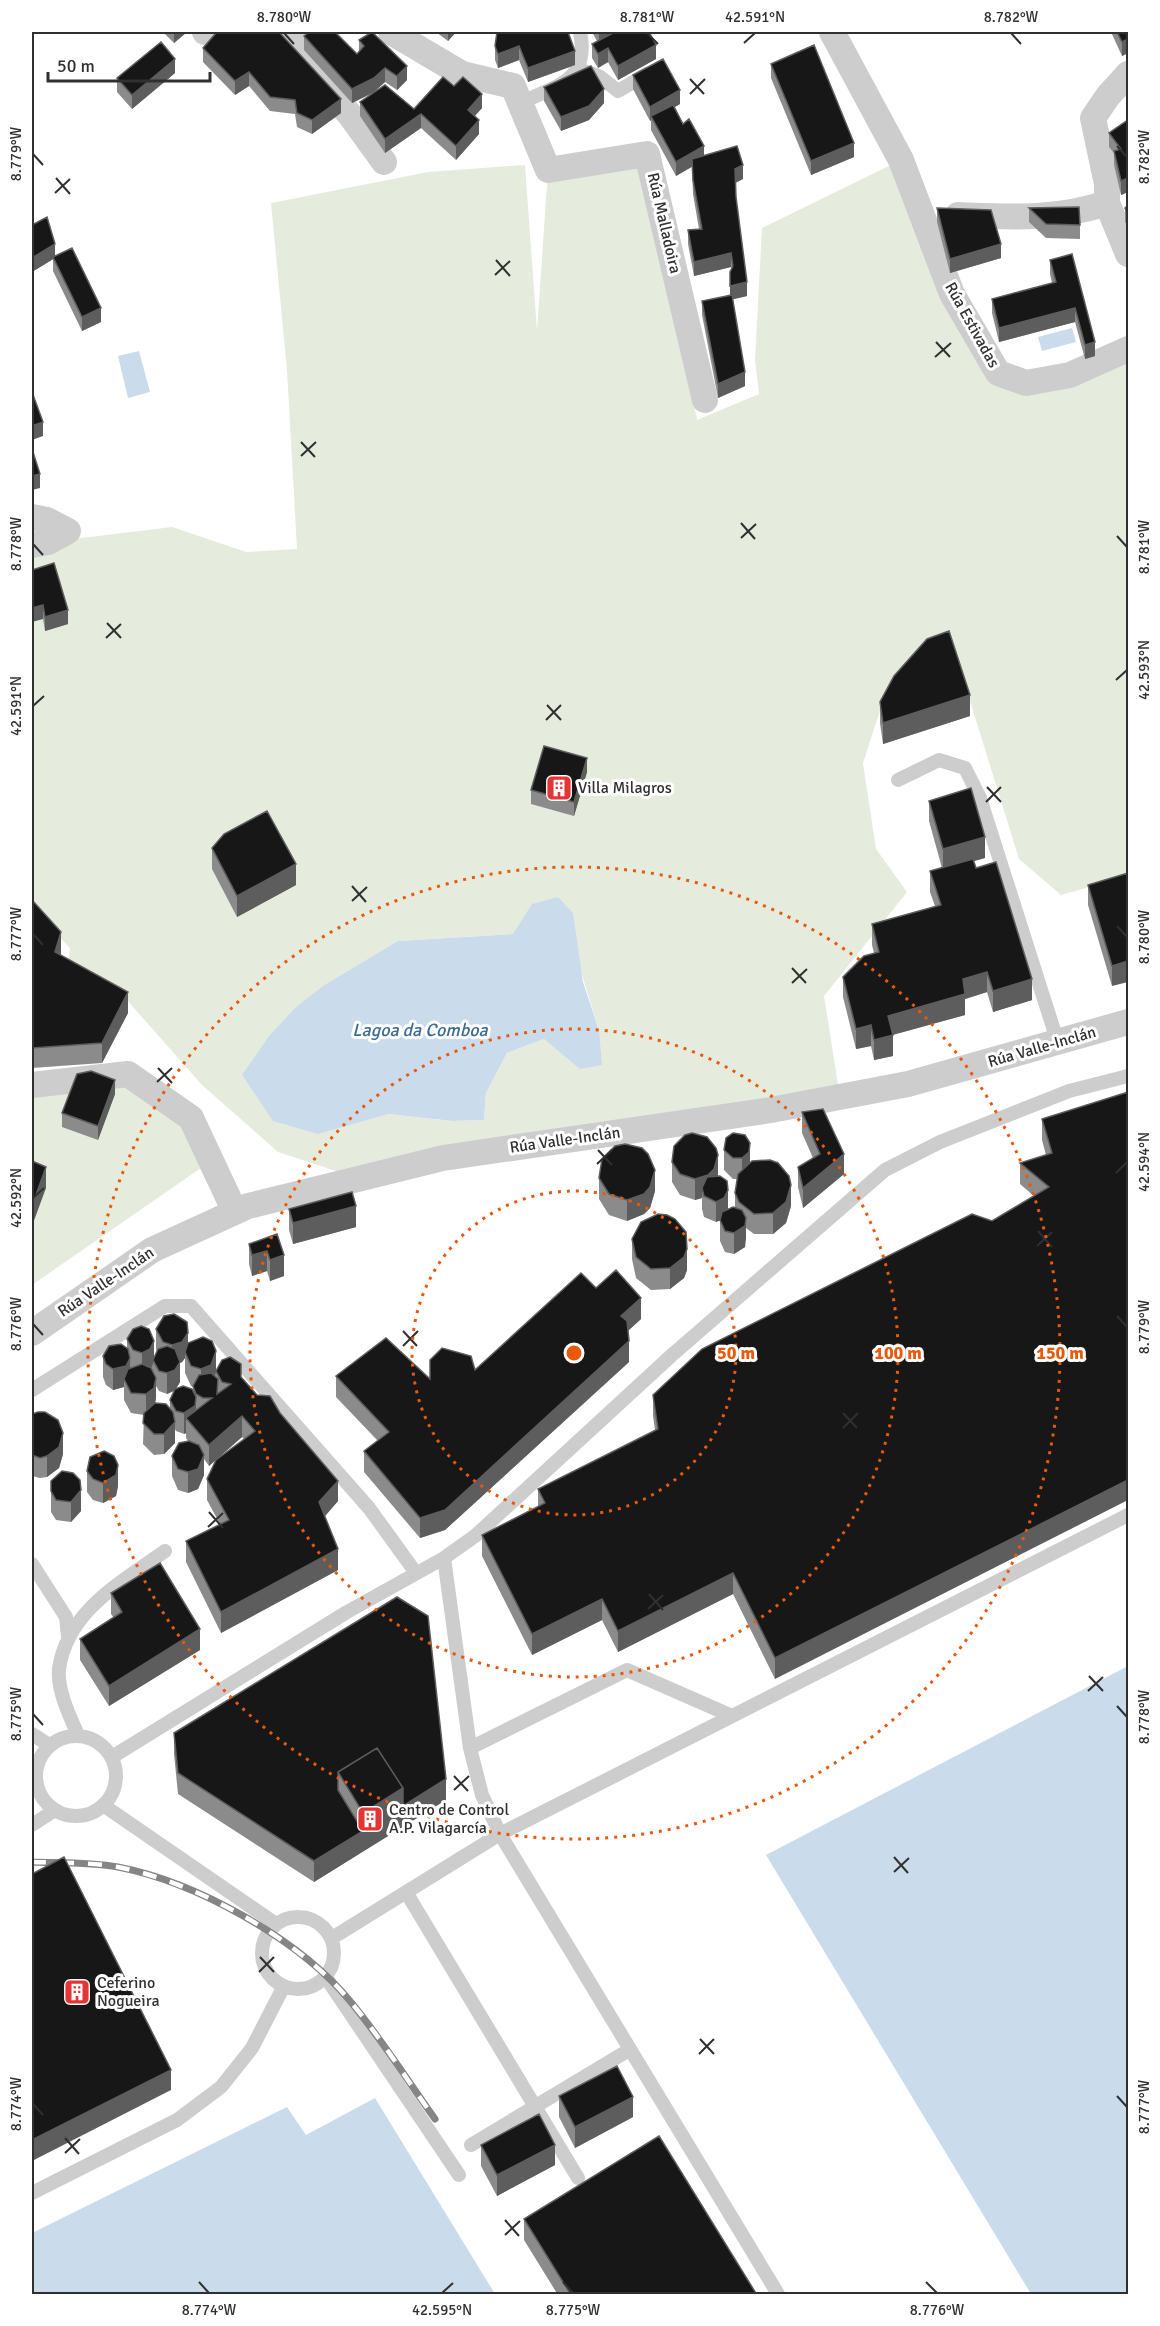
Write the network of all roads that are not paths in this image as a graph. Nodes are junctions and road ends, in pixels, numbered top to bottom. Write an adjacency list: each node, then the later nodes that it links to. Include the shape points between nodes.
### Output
1 (295, 32): 9 (street, via 296,54 350,115)
2 (391, 32): 8 (street, Rúa Malladoira, via 462,74 513,86)
3 (580, 32): 5 (lane, via 584,53)
4 (832, 32): 11 (street, Rúa Estivadas, via 901,160)
5 (578, 69): 6 (lane, via 599,76 618,91); 8 (lane, via 568,79)
6 (654, 69)
7 (1128, 74): 10 (street, via 1093,117)
8 (520, 103): 14 (street, Rúa Malladoira, via 548,170 647,154)
9 (384, 162)
10 (1107, 202): 11 (street, via 1077,213 1040,217); 12 (street)
11 (922, 215): 13 (street, Rúa Estivadas, via 952,294 998,373 1026,383 1070,375)
12 (1128, 254)
13 (1128, 349)
14 (705, 400)
15 (32, 517): 16 (street, via 68,531 48,542)
16 (32, 545)
17 (898, 780): 19 (lane, via 939,760 965,768 980,798)
18 (1128, 1022): 19 (street, Rúa Valle-Inclán)
19 (1058, 1043): 22 (street, Rúa Valle-Inclán, via 908,1084 771,1110 443,1158)
20 (1128, 1076): 27 (lane, via 1069,1091 940,1142 885,1170 672,1355 475,1536)
21 (32, 1085): 22 (street, via 128,1074 191,1118)
22 (235, 1212): 23 (street, Rúa Valle-Inclán, via 152,1250)
23 (32, 1333)
24 (32, 1390): 29 (lane, via 165,1306 191,1306 369,1508)
25 (1128, 1515): 31 (lane)
26 (165, 1551): 30 (lane, via 95,1600)
27 (444, 1558): 29 (lane); 35 (lane)
28 (32, 1564): 30 (lane, via 66,1617)
29 (416, 1573): 36 (lane)
30 (68, 1637): 33 (lane, via 59,1670)
31 (732, 1716): 35 (lane, via 627,1670); 40 (lane)
32 (32, 1734): 34 (lane)
33 (78, 1736): 34 (lane); 36 (lane, via 98,1742)
34 (49, 1745): 38 (lane, via 36,1767 36,1780 39,1792)
35 (470, 1748): 40 (lane, via 482,1795)
36 (112, 1757): 37 (lane, via 116,1778)
37 (103, 1805): 38 (lane, via 80,1816); 42 (lane)
38 (55, 1810): 39 (lane)
39 (32, 1825)
40 (500, 1834): 41 (lane); 46 (lane)
41 (406, 1892): 43 (lane); 47 (lane)
42 (276, 1924): 43 (lane, via 297,1916 308,1918 326,1929); 45 (lane, via 265,1940 263,1958 269,1974)
43 (332, 1938): 44 (lane, via 334,1959)
44 (325, 1976): 45 (lane, via 306,1988); 49 (lane)
45 (284, 1986): 51 (lane, via 252,2048 221,2087 177,2120)
46 (629, 2050): 47 (lane); 52 (lane)
47 (535, 2107): 48 (lane); 50 (lane)
48 (471, 2145)
49 (459, 2175)
50 (578, 2178)
51 (32, 2193)
52 (778, 2295)

